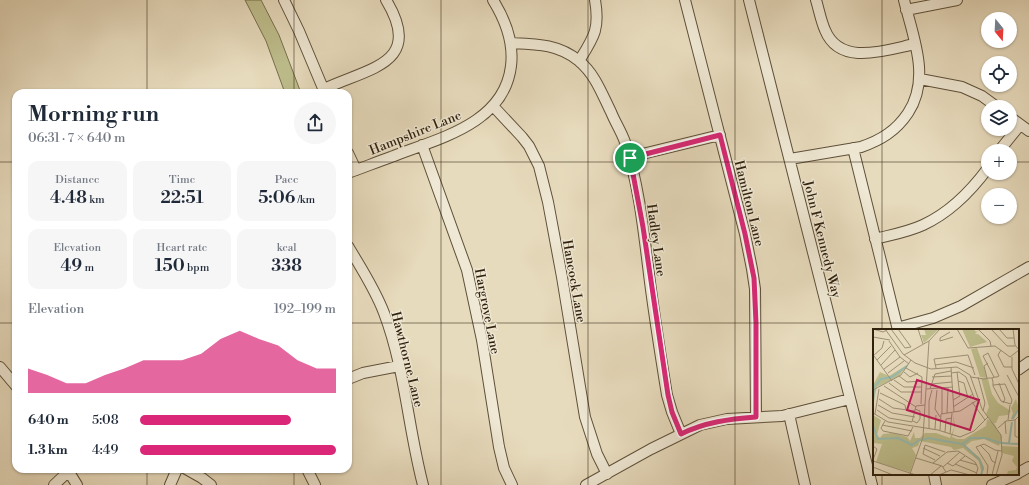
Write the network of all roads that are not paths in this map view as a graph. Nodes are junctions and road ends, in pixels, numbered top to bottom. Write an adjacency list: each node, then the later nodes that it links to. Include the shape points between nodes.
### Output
1 (284, 0): 14 (street)
2 (386, 0): 15 (street, via 398,24 400,42 389,59 374,69)
3 (493, 0): 10 (street, Hampshire Lane, via 504,20)
4 (595, 0): 12 (street, via 598,23)
5 (685, 0): 21 (street, Hamilton Lane)
6 (749, 0): 26 (street, John F Kennedy Way)
7 (816, 0): 11 (street, via 825,31 837,46 855,53)
8 (957, 0): 9 (street)
9 (905, 5): 11 (street)
10 (511, 43): 12 (street, Hadley Lane, via 550,45); 17 (street, Hampshire Lane, via 512,59 508,81)
11 (915, 44): 13 (street)
12 (579, 61): 25 (street, Hadley Lane, via 590,72 602,91)
13 (920, 79): 16 (street, via 962,87); 24 (street, via 912,107 899,125 882,139)
14 (323, 89)
15 (329, 89)
16 (987, 100)
17 (493, 106): 23 (street, Hampshire Lane, via 461,129); 50 (street, Hancock Lane, via 529,146 541,172 586,416 597,454)
18 (1017, 123): 19 (street)
19 (1020, 125): 20 (street); 22 (street)
20 (1029, 131)
21 (720, 135): 25 (street); 41 (street, Hamilton Lane, via 754,278)
22 (1005, 144)
23 (422, 145): 27 (street, Hampshire Lane); 59 (street, Hargrove Lane, via 467,270 482,340 500,452)
24 (853, 148): 26 (street); 29 (street)
25 (630, 158): 42 (street, Hadley Lane, via 667,390)
26 (790, 160): 39 (street, John F Kennedy Way)
27 (352, 172)
28 (981, 176): 29 (street, via 941,215 913,228)
29 (875, 239): 32 (street)
30 (352, 262): 34 (street, Hawthorne Lane, via 373,289 384,311)
31 (1029, 267): 32 (street, via 961,306)
32 (897, 329)
33 (1029, 362): 36 (street)
34 (399, 366): 37 (street); 58 (street, Hawthorne Lane)
35 (0, 367): 38 (street)
36 (1019, 369)
37 (352, 377)
38 (12, 381)
39 (850, 399): 40 (street); 62 (street, John F Kennedy Way)
40 (789, 414): 41 (street); 61 (street)
41 (756, 417): 42 (street, via 714,421)
42 (681, 434): 50 (street)
43 (1029, 467): 49 (street)
44 (68, 473): 53 (street)
45 (71, 473): 54 (street)
46 (175, 473): 55 (street)
47 (193, 473): 56 (street)
48 (309, 473): 57 (street)
49 (1019, 473)
50 (607, 474): 60 (street)
51 (934, 475): 63 (street)
52 (1016, 475): 64 (street)
53 (54, 485)
54 (77, 485)
55 (170, 485)
56 (211, 485)
57 (315, 485)
58 (422, 485)
59 (512, 485)
60 (586, 485)
61 (805, 485)
62 (872, 485)
63 (936, 485)
64 (992, 485)

